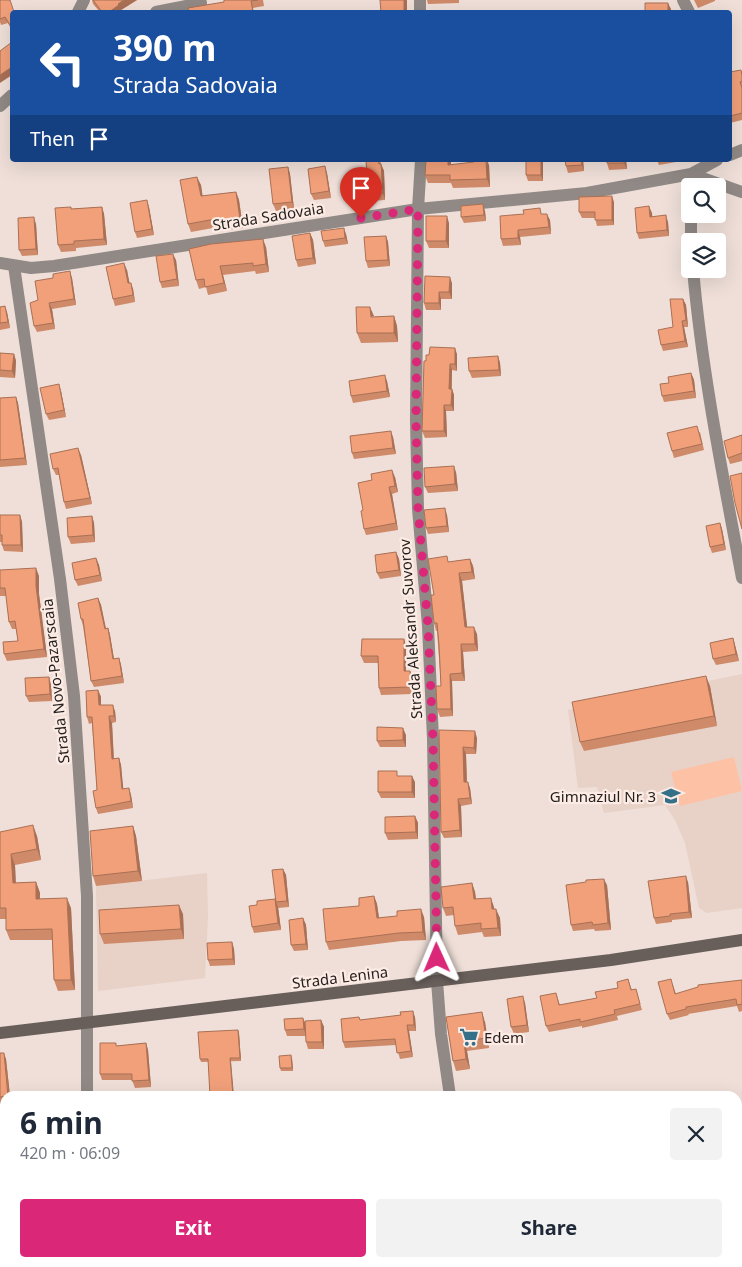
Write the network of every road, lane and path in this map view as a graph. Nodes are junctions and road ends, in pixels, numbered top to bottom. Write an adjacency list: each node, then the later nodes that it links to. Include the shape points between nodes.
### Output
1 (201, 3): 2 (street)
2 (166, 10)
3 (10, 97): 4 (street)
4 (0, 106)
5 (421, 162): 11 (street, Strada Aleksandr Suvorov)
6 (714, 162): 7 (street, Strada Sadovaia)
7 (694, 178)
8 (681, 181): 11 (street, Strada Sadovaia, via 587,194)
9 (726, 188): 10 (street)
10 (742, 192)
11 (418, 209): 13 (street, Strada Sadovaia, via 54,266); 17 (street, Strada Aleksandr Suvorov, via 418,508 433,739)
12 (0, 263): 13 (street, Strada Sadovaia)
13 (14, 266): 18 (street, Strada Novo-Pazarscaia, via 74,696 87,896)
14 (694, 278): 15 (street, via 716,444)
15 (742, 578)
16 (742, 940): 17 (street, Strada Lenina)
17 (437, 981): 18 (street, Strada Lenina); 21 (street, Strada Aleksandr Suvorov)
18 (87, 1023): 19 (street, Strada Lenina); 20 (street, Strada Novo-Pazarscaia)
19 (0, 1033)
20 (87, 1091)
21 (449, 1091)

